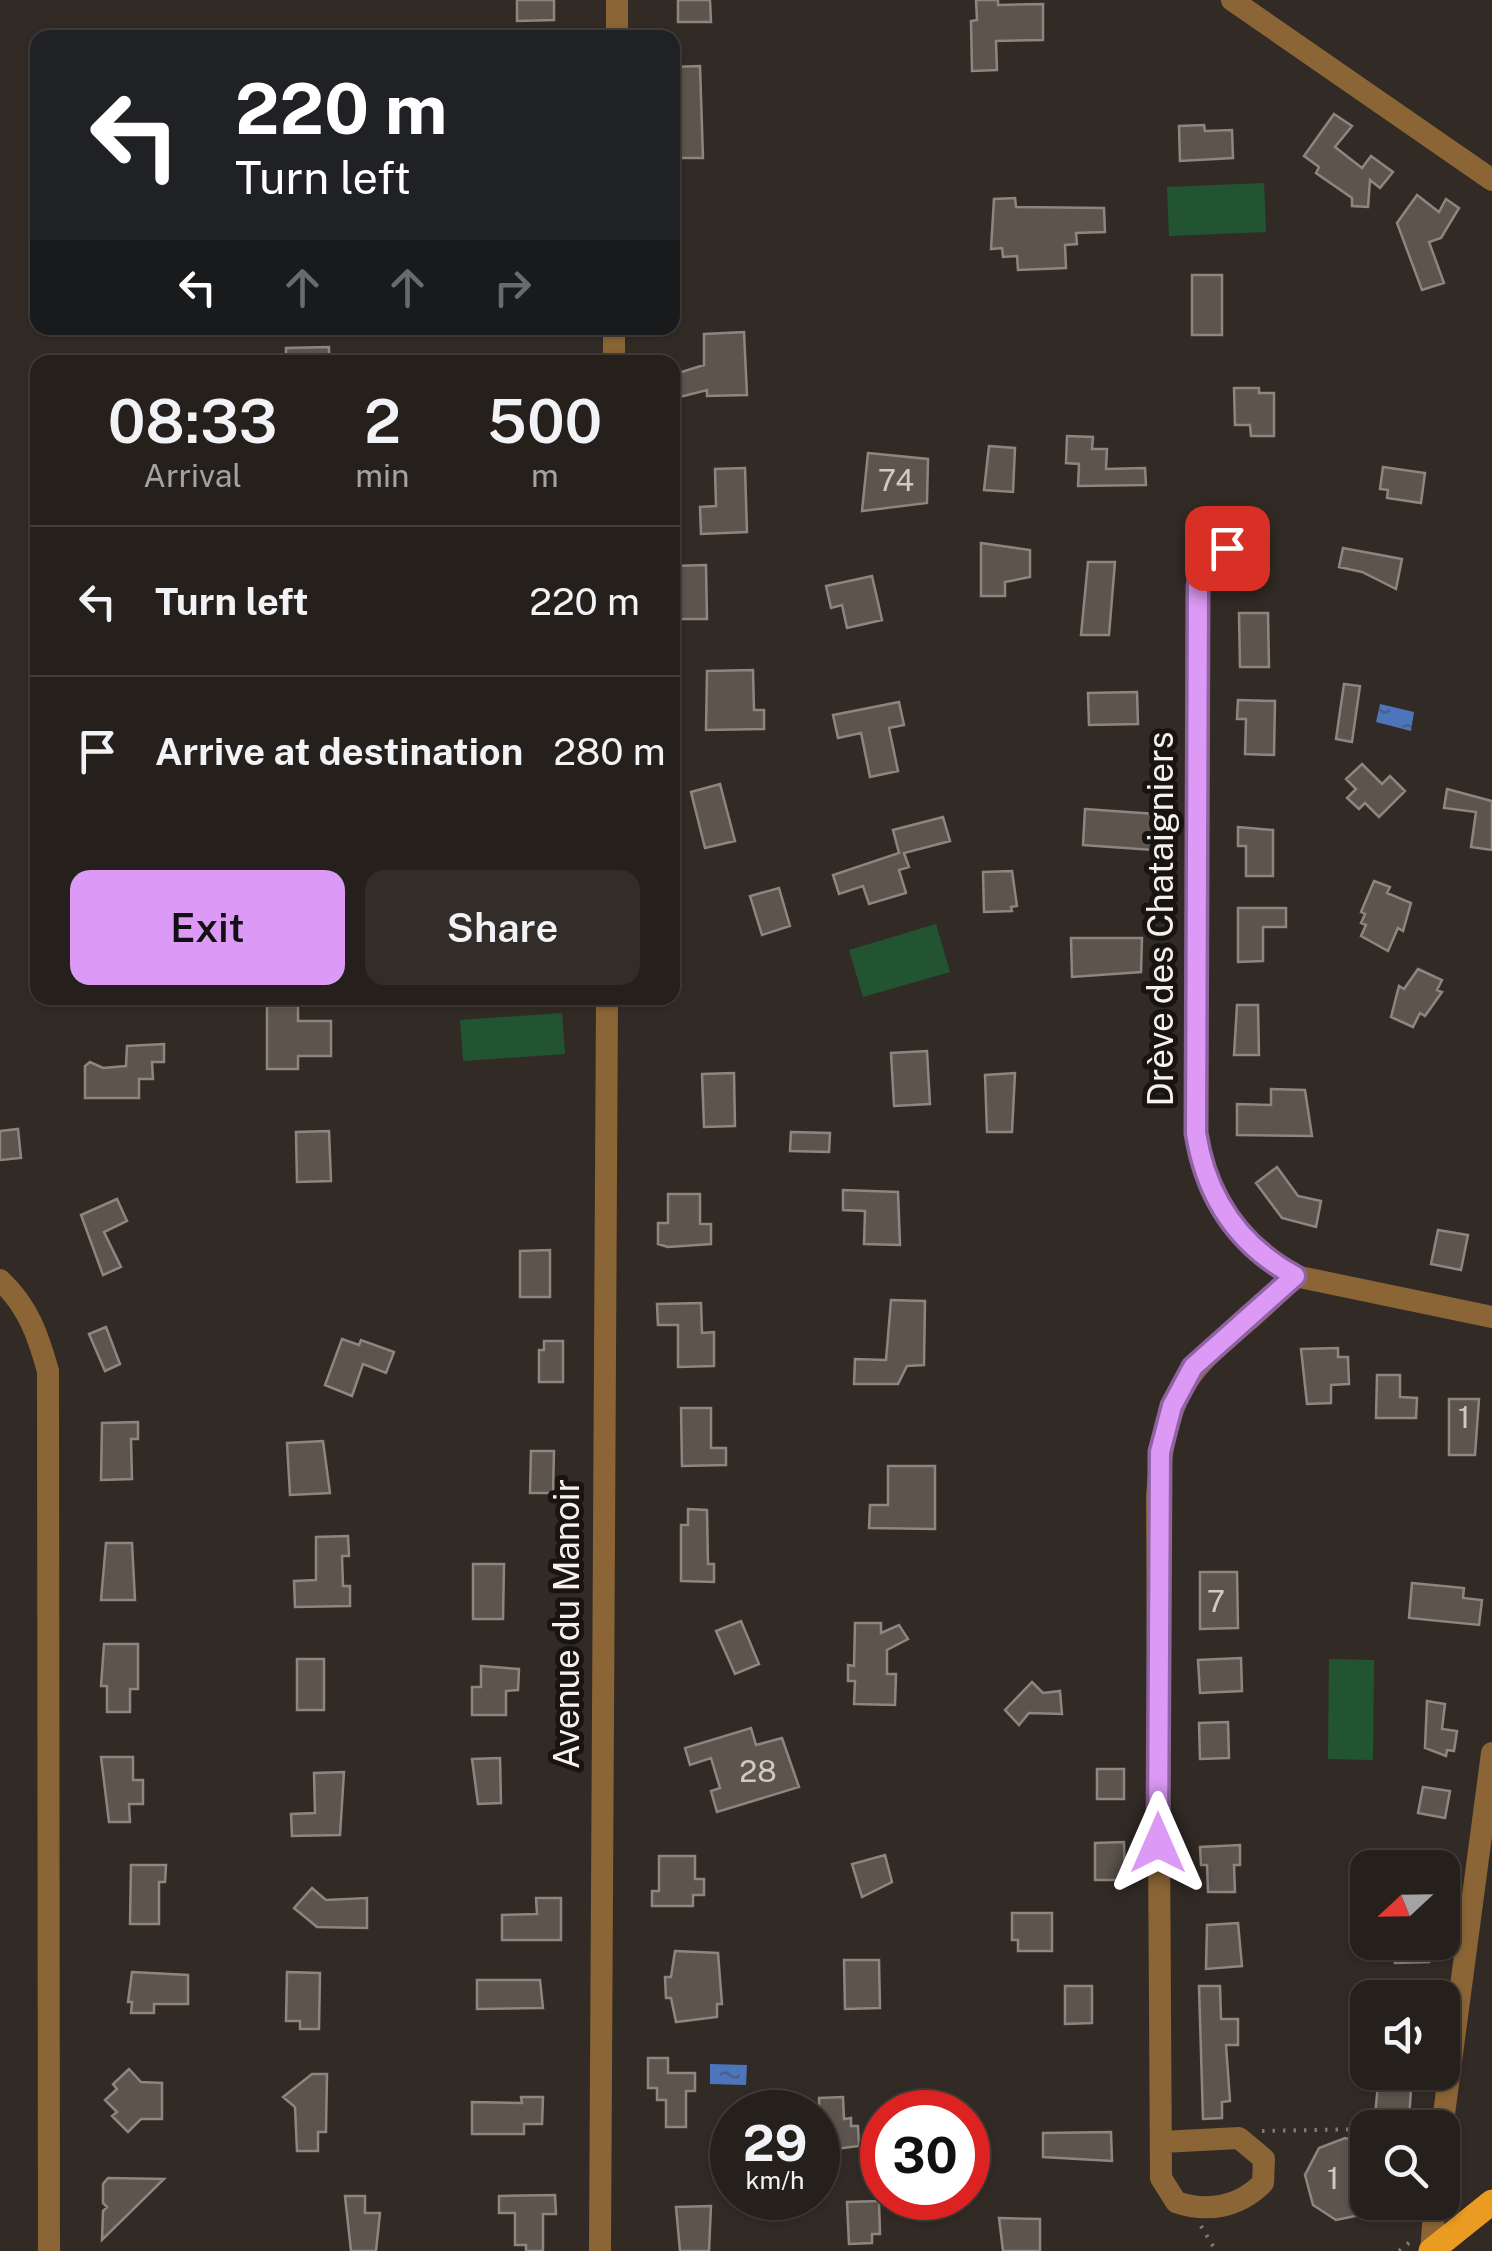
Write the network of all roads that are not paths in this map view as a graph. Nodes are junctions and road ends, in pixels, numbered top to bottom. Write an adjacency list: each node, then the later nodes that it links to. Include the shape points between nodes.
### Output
1 (617, 0): 3 (street)
2 (1232, 0): 4 (street)
3 (617, 30)
4 (1492, 180)
5 (1257, 545): 7 (street, Drève des Chataigniers, via 1211,552 1198,587 1196,1133 1216,1201 1266,1260)
6 (608, 1005): 17 (street, Avenue du Manoir)
7 (1295, 1276): 9 (street, Drève des Chataigniers); 12 (street, via 1193,1367 1172,1406 1160,1452)
8 (0, 1280): 16 (street, via 36,1328 48,1371)
9 (1492, 1317)
10 (1492, 1753): 11 (street)
11 (1444, 2110)
12 (1162, 2142): 12 (street, via 1162,2178 1176,2202 1229,2205 1262,2183 1264,2159 1247,2142)
13 (1492, 2202): 15 (main road)
14 (1432, 2220): 15 (street)
15 (1427, 2248)
16 (49, 2251)
17 (600, 2251)

